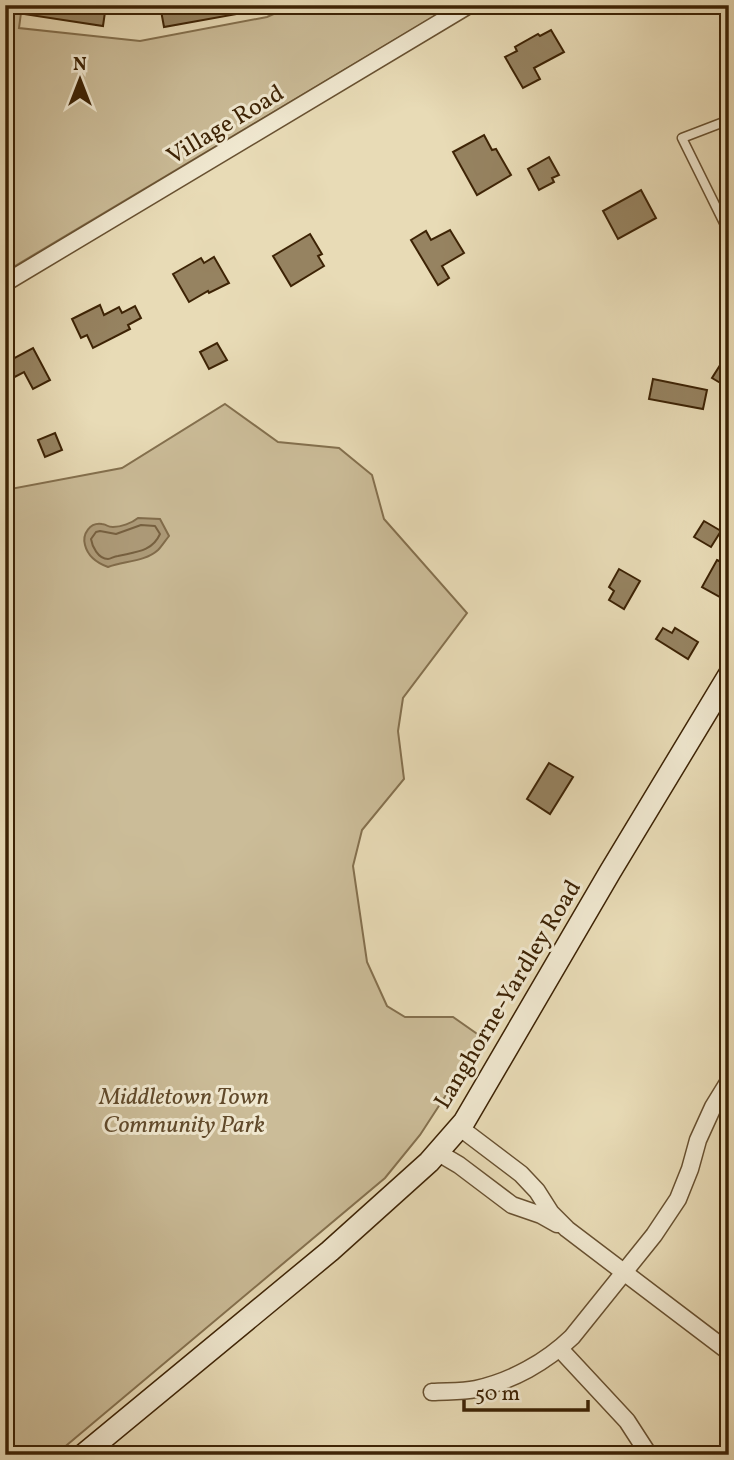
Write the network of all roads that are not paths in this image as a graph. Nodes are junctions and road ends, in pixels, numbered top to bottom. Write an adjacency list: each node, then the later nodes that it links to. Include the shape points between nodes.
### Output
1 (469, 5): 4 (street, Village Road)
2 (729, 120): 3 (lane, via 682,138)
3 (729, 233)
4 (5, 283)
5 (729, 675): 7 (main road, Langhorne-Yardley Road)
6 (729, 1081): 10 (street, via 698,1140 678,1199)
7 (459, 1128): 8 (main road, Langhorne-Yardley Road); 9 (street, via 521,1174)
8 (437, 1152): 9 (street, via 512,1205); 14 (main road, Langhorne-Yardley Road, via 330,1251)
9 (567, 1229): 10 (street)
10 (624, 1272): 11 (street); 12 (street)
11 (560, 1349): 13 (street, via 496,1383 474,1390); 15 (street, via 627,1421)
12 (729, 1352)
13 (432, 1392)
14 (83, 1455)
15 (649, 1455)

